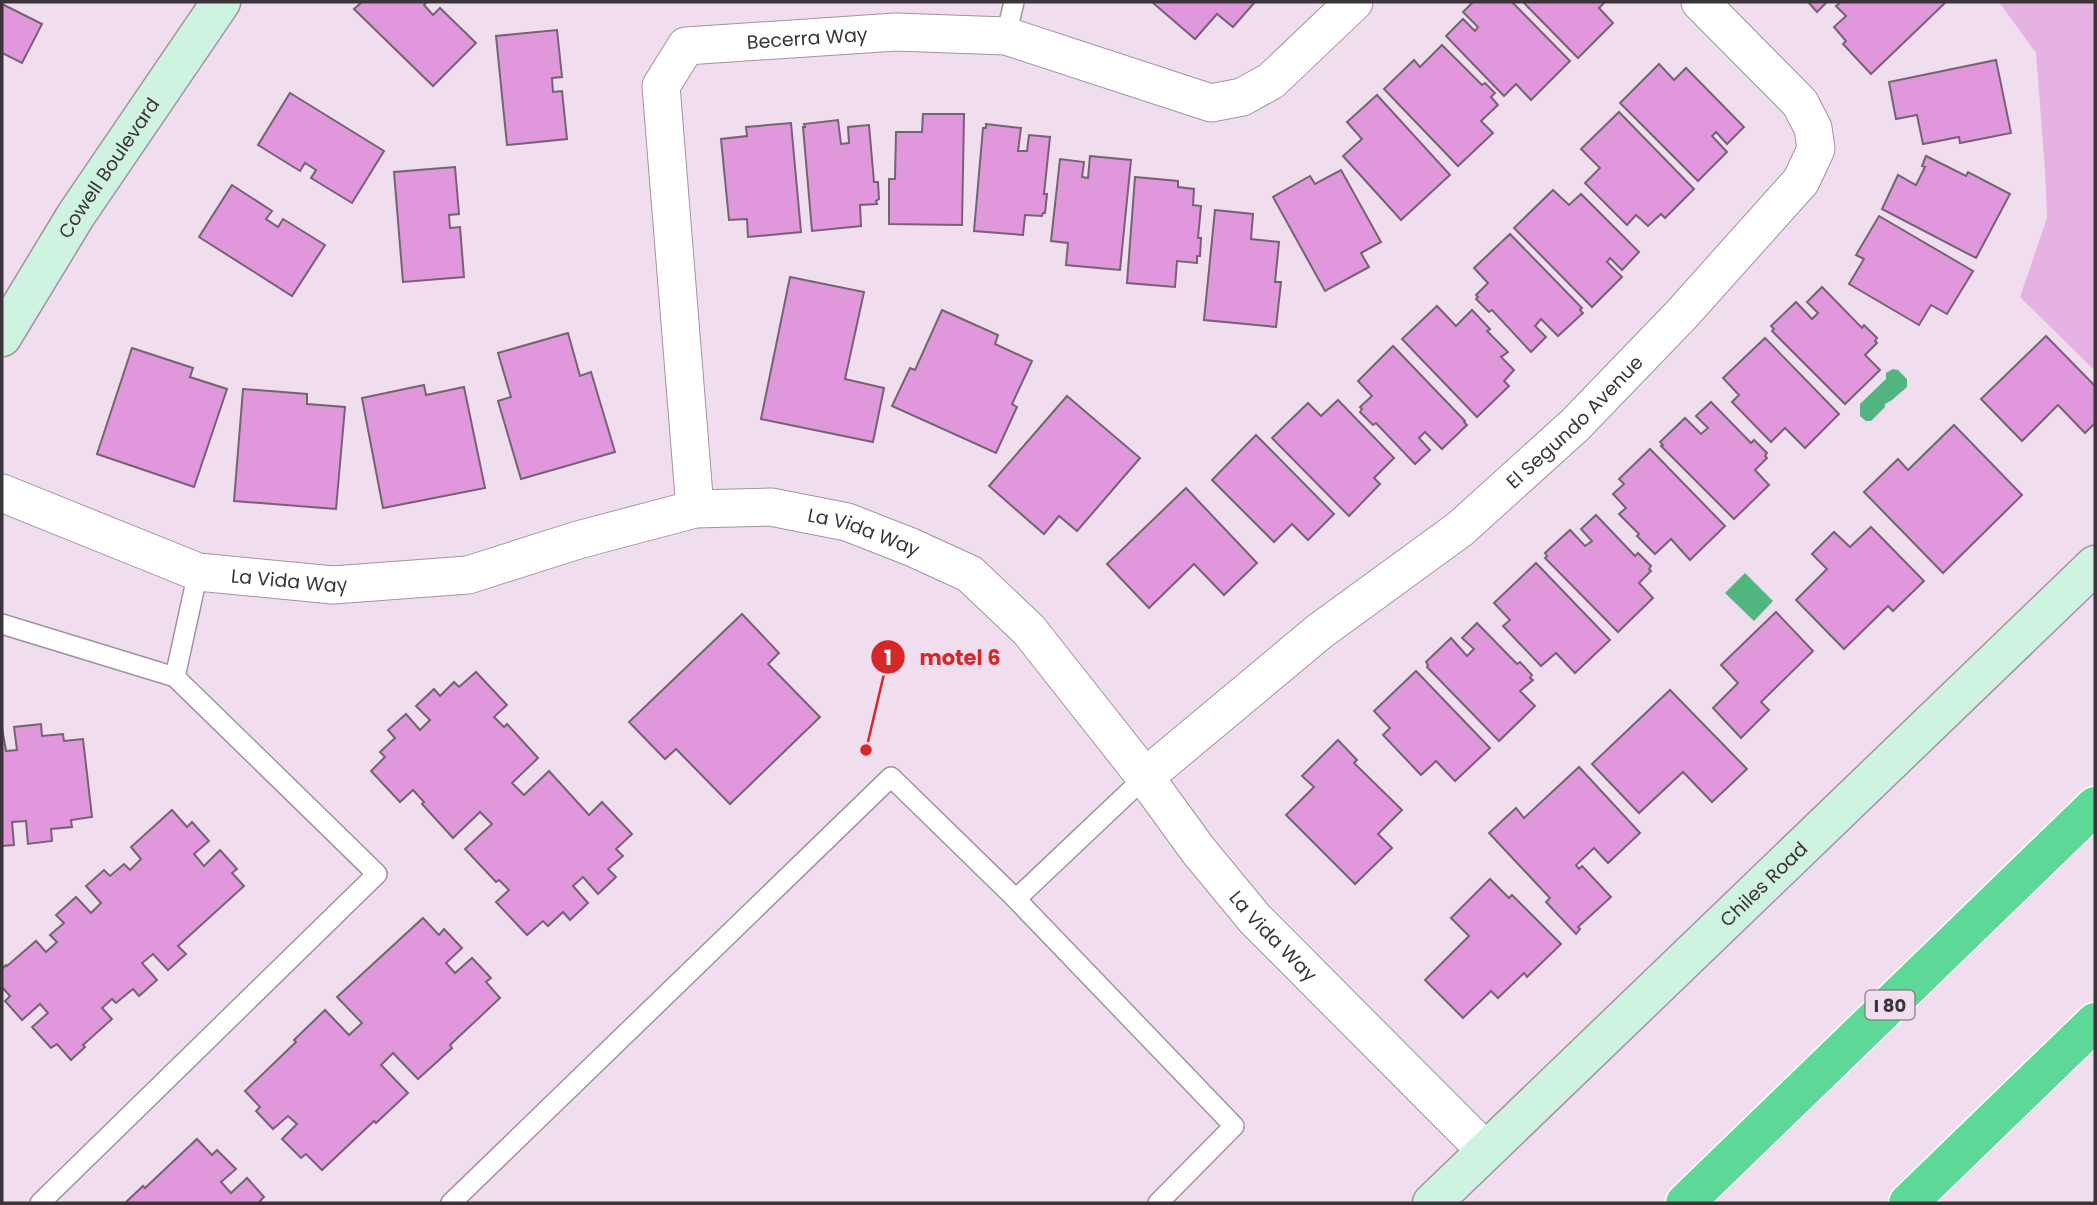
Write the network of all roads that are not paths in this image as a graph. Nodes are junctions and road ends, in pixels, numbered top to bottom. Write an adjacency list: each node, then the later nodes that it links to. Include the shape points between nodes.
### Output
1 (221, 2): 5 (street, Cowell Boulevard, via 76,215)
2 (1354, 2): 4 (street, Becerra Way, via 1271,81 1242,97 1211,103)
3 (1700, 2): 12 (street, El Segundo Avenue, via 1800,103 1816,149 1801,181 1585,415 1479,512 1320,631)
4 (1010, 19): 7 (street, Becerra Way, via 896,32 685,46 661,86)
5 (2, 337)
6 (2, 493): 9 (street, La Vida Way)
7 (695, 509): 9 (street, La Vida Way, via 468,575 332,586); 12 (street, La Vida Way, via 771,507 847,522 970,574 1029,630)
8 (2095, 565): 16 (street, Chiles Road)
9 (198, 572): 11 (lane)
10 (2, 624): 11 (lane)
11 (175, 677): 17 (lane, via 377,874)
12 (1145, 777): 14 (lane); 16 (street, La Vida Way, via 1255,919)
13 (2095, 806): 21 (highway, I 80)
14 (1016, 899): 18 (lane, via 891,777); 19 (lane, via 1234,1126)
15 (2095, 1022): 22 (highway)
16 (1486, 1151): 20 (street, Chiles Road)
17 (40, 1203)
18 (452, 1203)
19 (1158, 1203)
20 (1432, 1203)
21 (1685, 1203)
22 (1908, 1203)

